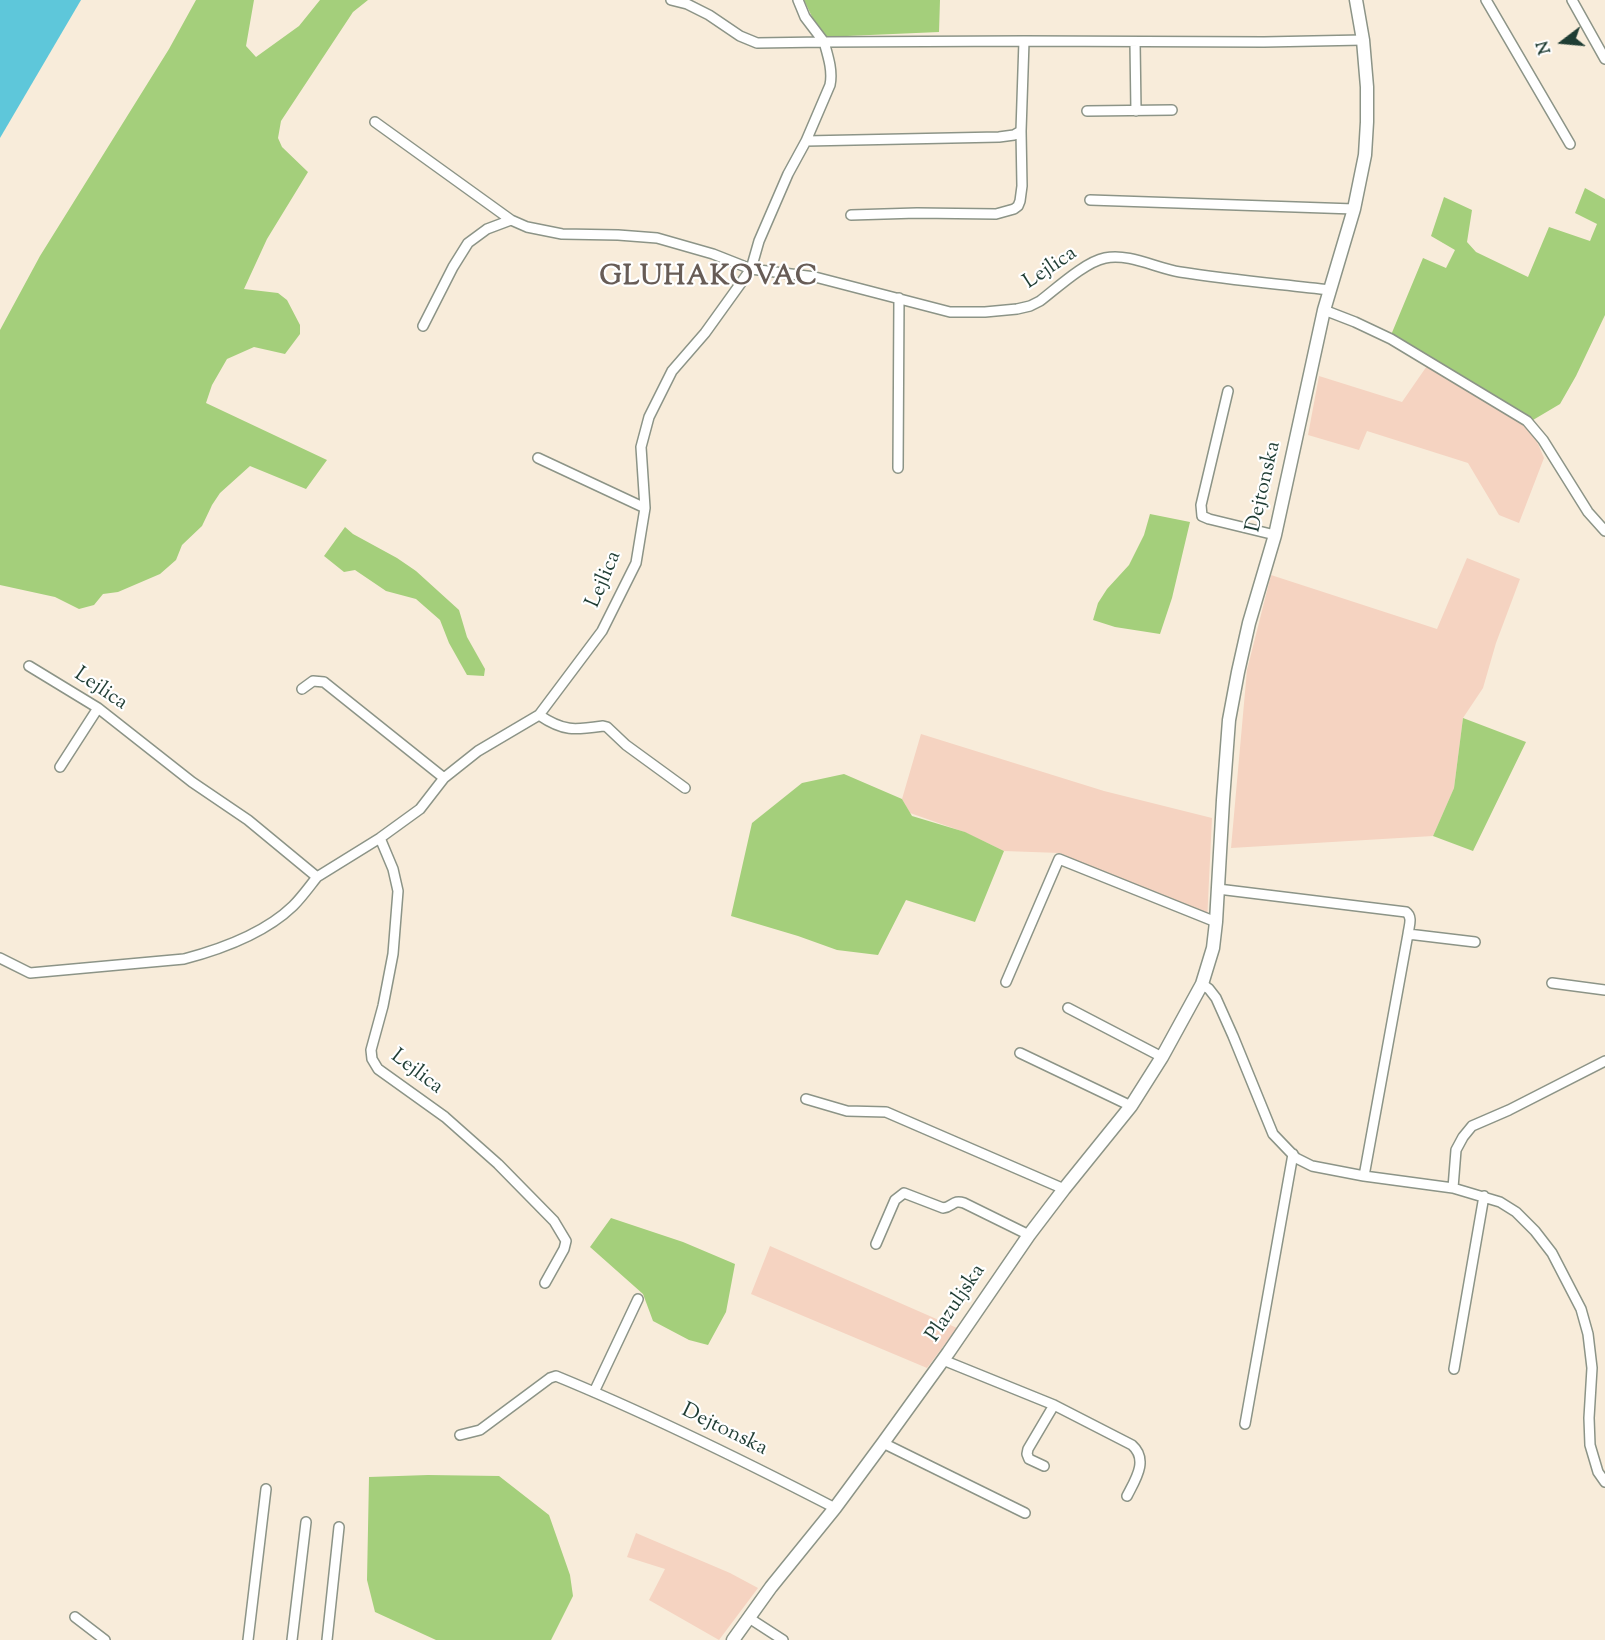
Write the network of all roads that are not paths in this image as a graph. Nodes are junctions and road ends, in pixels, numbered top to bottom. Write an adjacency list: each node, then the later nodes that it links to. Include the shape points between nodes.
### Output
1 (671, 0): 8 (street, via 709,15 757,43)
2 (798, 0): 8 (street)
3 (1356, 0): 6 (main road, Dejtonska)
4 (1486, 0): 17 (street)
5 (1572, 0): 10 (street)
6 (1363, 40): 9 (street); 19 (main road, Dejtonska, via 1368,122)
7 (1024, 41): 8 (street); 9 (street); 15 (street)
8 (824, 42): 16 (street, Lejlica, via 830,86)
9 (1135, 42): 13 (street)
10 (1605, 59)
11 (1172, 110): 13 (street)
12 (1087, 111): 13 (street)
13 (1136, 111)
14 (375, 123): 21 (street, Lejlica)
15 (1022, 131): 16 (street, via 1007,137); 20 (street, via 1021,193 1014,209 996,214)
16 (806, 141): 22 (street, Lejlica, via 788,174)
17 (1570, 144)
18 (1090, 200): 19 (street)
19 (1354, 209): 23 (main road, Dejtonska)
20 (850, 215)
21 (511, 220): 22 (street, Lejlica, via 562,234 657,238); 26 (street, via 487,229 468,243)
22 (751, 269): 24 (street, Lejlica, via 815,277); 30 (street, Lejlica, via 672,371 649,417 641,447)
23 (1330, 290): 24 (street, Lejlica, via 1181,272 1115,256 1095,260 1024,308 950,312); 25 (main road, Dejtonska)
24 (899, 298): 29 (street)
25 (1324, 310): 31 (street, via 1391,339 1527,421); 32 (main road, Dejtonska)
26 (423, 326)
27 (1228, 391): 32 (street, via 1201,505 1202,516)
28 (537, 458): 30 (street)
29 (898, 468)
30 (645, 508): 36 (street, Lejlica, via 636,563 602,631)
31 (1605, 531)
32 (1275, 534): 42 (main road, Dejtonska, via 1247,633 1229,720)
33 (29, 666): 35 (street, Lejlica)
34 (302, 689): 38 (street, via 313,681 324,682)
35 (98, 708): 37 (street); 41 (street, Lejlica)
36 (539, 715): 38 (street, Lejlica, via 478,751); 39 (street, via 568,729 607,727)
37 (60, 767)
38 (444, 778): 40 (street, Lejlica, via 420,809)
39 (685, 788)
40 (380, 838): 41 (street, Lejlica); 64 (street, Lejlica, via 398,891 393,954 372,1059 378,1069 445,1117 498,1164 554,1221 566,1241)
41 (317, 877): 46 (street, via 275,921 244,939 184,959 30,973)
42 (1218, 890): 43 (main road, Dejtonska); 44 (street, via 1406,912 1410,918)
43 (1216, 922): 47 (street, via 1059,859); 49 (main road, Dejtonska)
44 (1408, 934): 45 (street); 58 (street)
45 (1475, 942)
46 (0, 958)
47 (1006, 982)
48 (1552, 983): 50 (street)
49 (1202, 984): 53 (main road, Plazuljska); 57 (street, via 1216,998 1273,1134)
50 (1605, 990)
51 (1068, 1008): 53 (street)
52 (1020, 1053): 56 (street)
53 (1162, 1057): 56 (main road, Plazuljska)
54 (1605, 1061): 59 (street, via 1472,1126 1456,1150)
55 (806, 1099): 60 (street, via 847,1111 886,1112)
56 (1131, 1106): 60 (main road, Plazuljska)
57 (1293, 1154): 58 (street, via 1311,1166); 70 (street)
58 (1364, 1176): 59 (street)
59 (1453, 1188): 61 (street)
60 (1064, 1189): 62 (main road, Plazuljska)
61 (1484, 1196): 67 (street); 74 (street, via 1516,1212 1535,1232 1552,1253 1581,1309 1592,1368 1590,1445)
62 (1029, 1235): 63 (street, via 964,1203 958,1201 944,1208 904,1192 895,1200); 66 (main road, Plazuljska)
63 (876, 1244)
64 (545, 1282)
65 (638, 1299): 68 (street)
66 (943, 1360): 69 (street); 72 (main road, Plazuljska)
67 (1454, 1370)
68 (594, 1392): 71 (street, Dejtonska, via 552,1377 480,1430); 77 (street, Dejtonska)
69 (1054, 1406): 73 (street, via 1027,1454); 76 (street, via 1137,1450 1140,1467)
70 (1245, 1424)
71 (460, 1436)
72 (883, 1443): 77 (main road, Plazuljska); 78 (street)
73 (1044, 1466)
74 (1605, 1482)
75 (266, 1489): 84 (street)
76 (1127, 1496)
77 (836, 1508): 82 (main road, Plazuljska)
78 (1025, 1513)
79 (306, 1522): 85 (street)
80 (339, 1527): 86 (street)
81 (75, 1617): 83 (street)
82 (749, 1618): 87 (main road, Plazuljska); 88 (street)
83 (105, 1640)
84 (248, 1640)
85 (292, 1640)
86 (327, 1640)
87 (733, 1640)
88 (783, 1640)

